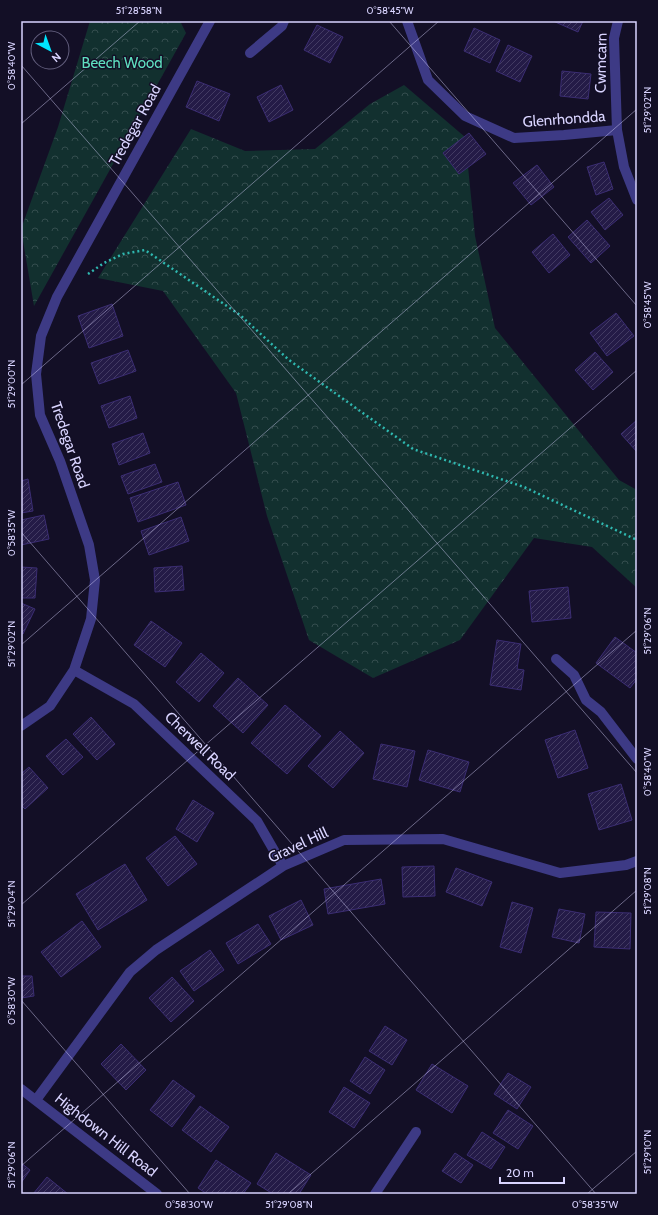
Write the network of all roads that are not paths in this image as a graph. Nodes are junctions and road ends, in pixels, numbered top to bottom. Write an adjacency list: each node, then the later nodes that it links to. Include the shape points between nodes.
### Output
1 (210, 21): 9 (street, Tredegar Road, via 57,297 41,336 36,374 40,415 60,461 89,545 95,580 91,619)
2 (284, 21): 5 (street, via 282,26)
3 (407, 21): 6 (street, Glenrhondda, via 428,80 465,116 514,138)
4 (618, 21): 6 (street, Cwmcarn, via 614,38)
5 (250, 53)
6 (617, 130): 7 (street, Cwmcarn, via 624,167)
7 (637, 200)
8 (556, 659): 11 (street, via 574,675 586,700 601,712)
9 (74, 670): 10 (street, Tredegar Road, via 50,706); 13 (street, Cherwell Road, via 134,704 257,821)
10 (21, 726)
11 (637, 759)
12 (637, 861): 13 (street, Gravel Hill, via 626,865 560,873 443,839 344,840)
13 (283, 866): 15 (street, Gravel Hill, via 156,950 130,972)
14 (21, 1089): 15 (street, Highdown Hill Road)
15 (36, 1100): 17 (street, Highdown Hill Road)
16 (416, 1132): 18 (street)
17 (158, 1194)
18 (375, 1194)

